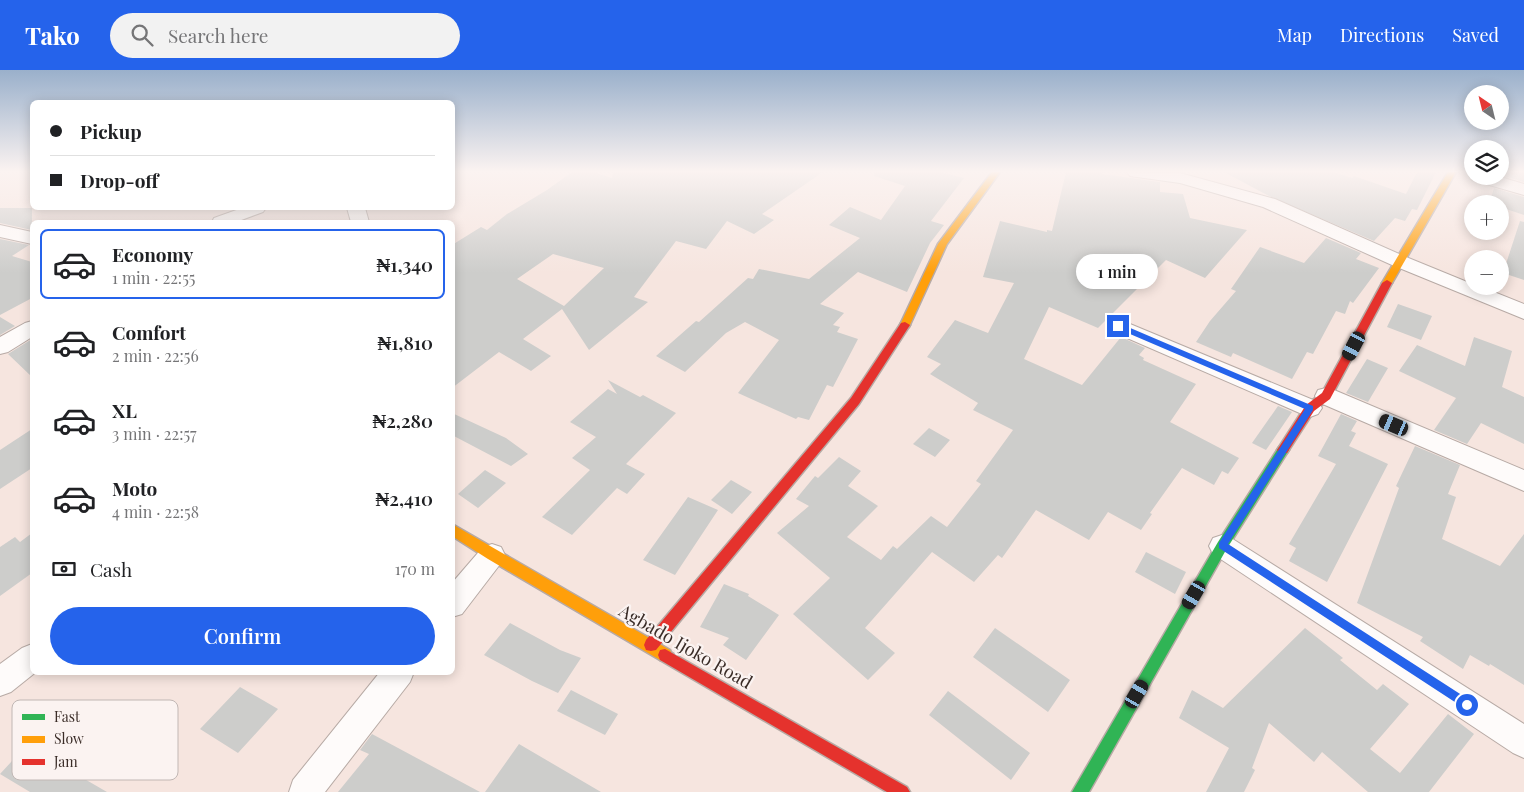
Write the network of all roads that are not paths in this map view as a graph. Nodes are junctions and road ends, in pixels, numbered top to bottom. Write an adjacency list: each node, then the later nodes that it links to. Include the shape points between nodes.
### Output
1 (971, 206): 19 (street, via 942,244 906,323 855,401)
2 (1273, 206): 8 (street)
3 (1432, 206): 8 (street)
4 (252, 210): 5 (street)
5 (226, 220)
6 (0, 231): 7 (street)
7 (30, 238)
8 (1399, 261): 9 (street); 13 (street)
9 (1524, 312)
10 (1118, 326): 13 (street)
11 (30, 329): 12 (street)
12 (0, 347)
13 (1318, 402): 14 (street); 16 (street)
14 (1524, 481)
15 (455, 531): 17 (street, Agbado Ijoko Road)
16 (1222, 546): 23 (street); 26 (street)
17 (492, 555): 18 (street); 19 (street, Agbado Ijoko Road)
18 (455, 601)
19 (651, 645): 25 (street, Agbado Ijoko Road)
20 (30, 660): 22 (street)
21 (397, 675): 24 (street)
22 (0, 682)
23 (1524, 742)
24 (304, 792)
25 (902, 792)
26 (1080, 792)

